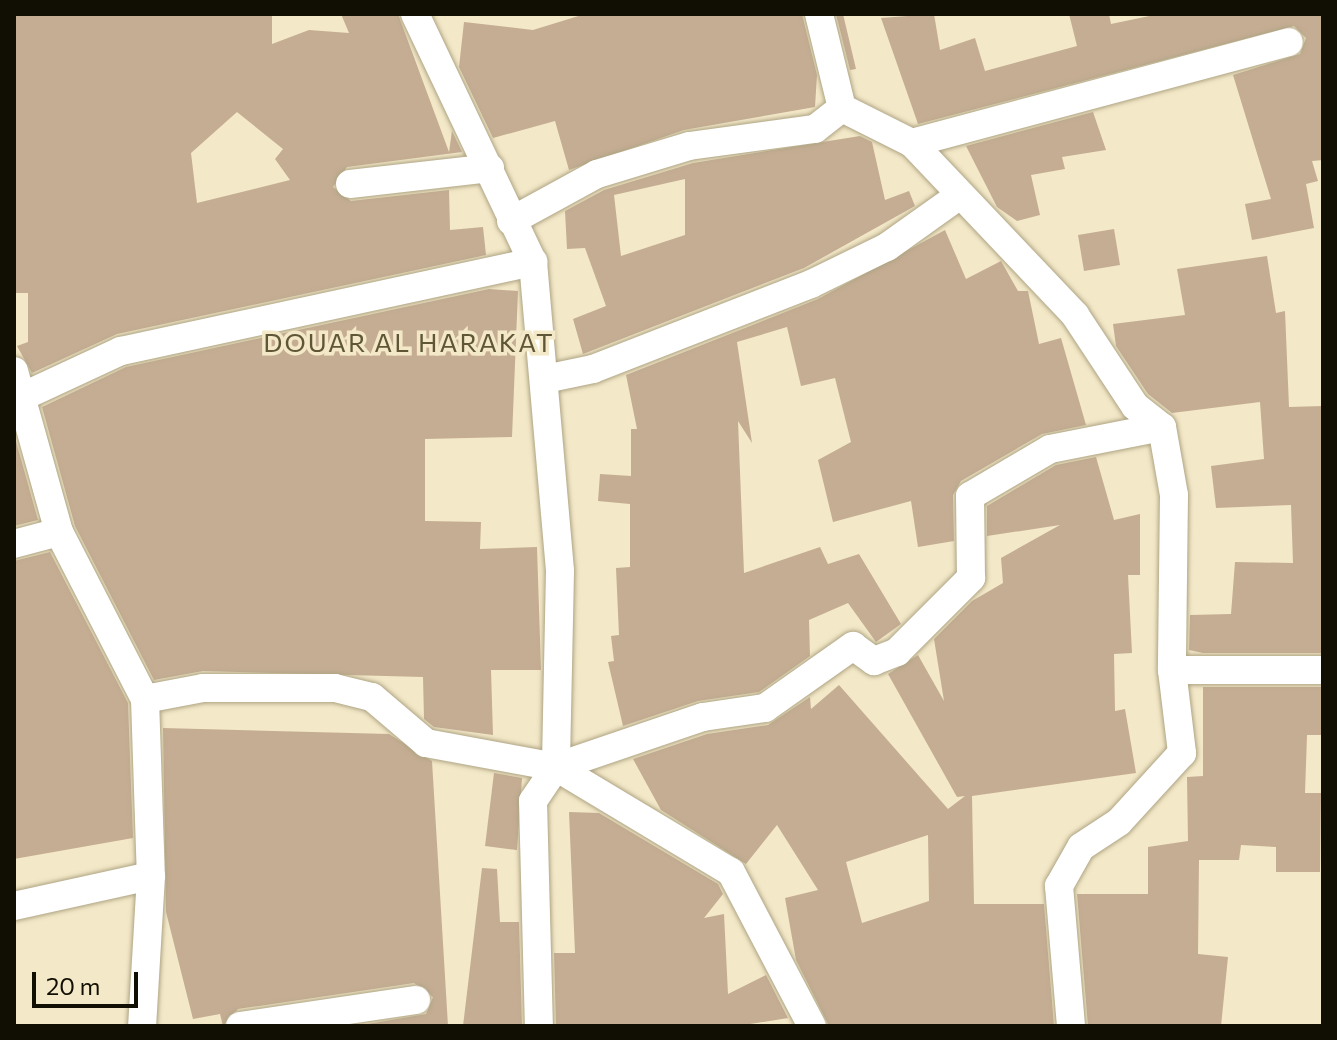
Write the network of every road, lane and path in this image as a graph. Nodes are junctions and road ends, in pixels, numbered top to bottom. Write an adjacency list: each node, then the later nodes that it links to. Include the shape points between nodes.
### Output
1 (415, 14): 6 (street)
2 (819, 14): 4 (street)
3 (1289, 42): 5 (street)
4 (842, 108): 5 (street); 9 (street, via 815,129 689,146 597,174)
5 (912, 143): 8 (street)
6 (490, 168): 7 (street); 9 (street)
7 (350, 184)
8 (957, 197): 11 (street, via 887,247 811,284 593,369); 13 (street, via 1075,315 1135,406)
9 (511, 221): 10 (street)
10 (533, 262): 11 (street); 12 (street, via 121,351)
11 (545, 379): 19 (street, via 560,571)
12 (20, 383): 14 (street)
13 (1162, 427): 16 (street, via 1174,495); 19 (street, via 1050,449 970,496 971,578 897,652 874,661 853,646 765,708 703,717)
14 (59, 532): 15 (street); 18 (street)
15 (14, 544)
16 (1172, 670): 17 (street); 27 (street, via 1182,753 1119,822 1081,847 1059,886)
17 (1323, 670)
18 (145, 699): 19 (street, via 203,688 335,688 372,697 426,743); 20 (street)
19 (556, 767): 25 (street, via 533,801); 26 (street, via 731,872)
20 (151, 876): 21 (street); 23 (street)
21 (14, 906)
22 (416, 1000): 24 (street)
23 (142, 1026)
24 (240, 1026)
25 (539, 1026)
26 (812, 1026)
27 (1071, 1026)

